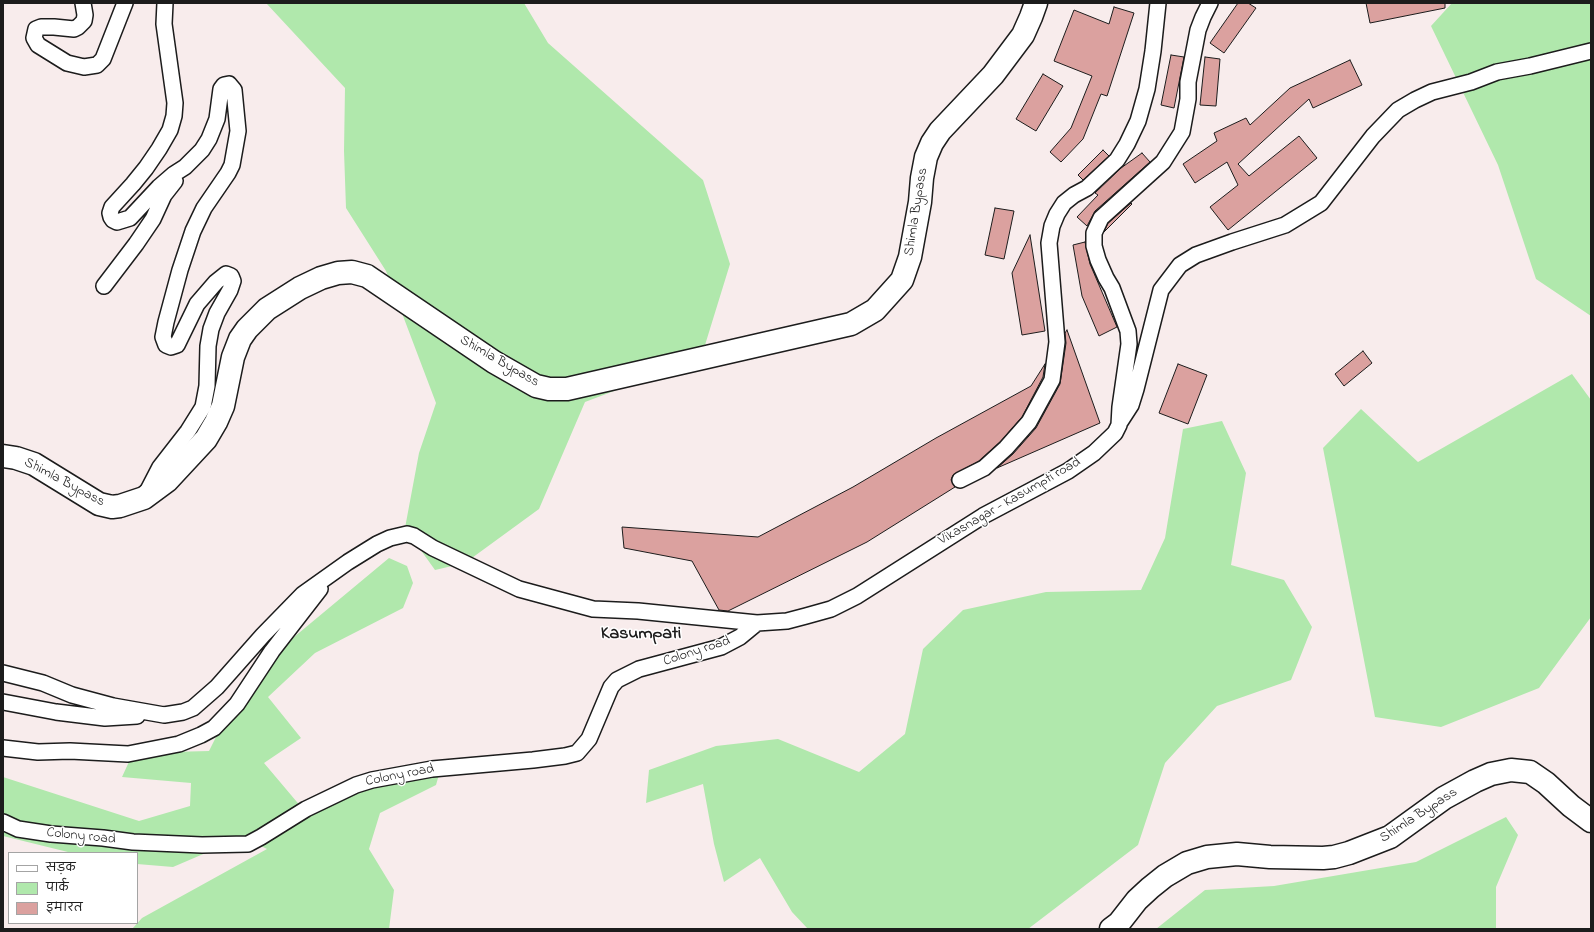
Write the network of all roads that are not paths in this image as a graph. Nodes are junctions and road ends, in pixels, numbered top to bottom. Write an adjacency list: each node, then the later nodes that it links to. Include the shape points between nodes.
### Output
1 (82, 3): 2 (street, via 84,21 78,27 41,27 36,29 34,38 38,45 67,63 84,67 97,65 103,59)
2 (125, 3)
3 (165, 3): 8 (street, via 164,24 175,104 174,116 170,130 146,168 112,207 112,220 117,222 128,219 159,187)
4 (1036, 3): 13 (highway, Shimla Bypass, via 1023,35 993,75 940,131 932,143 926,157 910,257 902,280 875,310 850,324 567,389 549,389 536,386 494,362 367,276 352,272 338,273 300,288 267,309 247,329 232,357 223,406 216,422 206,438 167,481)
5 (1158, 3): 12 (street, via 1147,88 1138,121 1117,160 1088,188 1064,202 1052,226 1048,243 1057,342 1052,380 1029,422 1006,448 984,468)
6 (1210, 3): 10 (street, via 1198,30 1182,132 1163,162 1101,218 1094,232 1098,260 1128,331 1129,344)
7 (1591, 51): 10 (street, Vikasnagar - Kasumpti road, via 1497,72 1432,92 1415,100 1398,110 1373,136 1321,203 1285,225 1196,255 1180,264 1161,290 1136,389 1131,405)
8 (186, 167): 9 (street, via 164,195 136,244); 13 (street, via 209,140 216,119 221,89 229,84 234,90 238,131 232,165 204,208 193,231 166,322 163,337 166,345 177,345 198,304 222,276 228,274 232,277 233,284 211,329 206,400 160,467)
9 (104, 286)
10 (1119, 425): 15 (street, Vikasnagar - Kasumpti road, via 1103,445 1068,471 983,516 857,596 831,609 787,621)
11 (3, 456): 13 (highway, Shimla Bypass, via 34,464 99,504 120,506)
12 (960, 480)
13 (144, 498)
14 (334, 571): 15 (street, Vikasnagar - Kasumpti road, via 377,544 407,534 519,589 551,599 593,609); 18 (street, via 292,604 202,701 183,712); 19 (street, via 292,624 241,698 214,728 179,744 128,754 38,752)
15 (757, 623): 21 (street, Colony road, via 740,637 721,647 639,669 617,680 611,687 589,739 577,753 533,760 432,769 372,780 306,809 248,844 133,842 18,829)
16 (3, 673): 18 (street, via 113,706)
17 (3, 702): 18 (street, via 105,718)
18 (164, 715)
19 (3, 748)
20 (1591, 821): 22 (highway, Shimla Bypass, via 1530,772 1511,770 1491,774 1444,798 1390,837 1349,853 1323,858 1237,854 1207,857 1187,863 1150,888 1119,923)
21 (3, 822)
22 (1110, 929)

